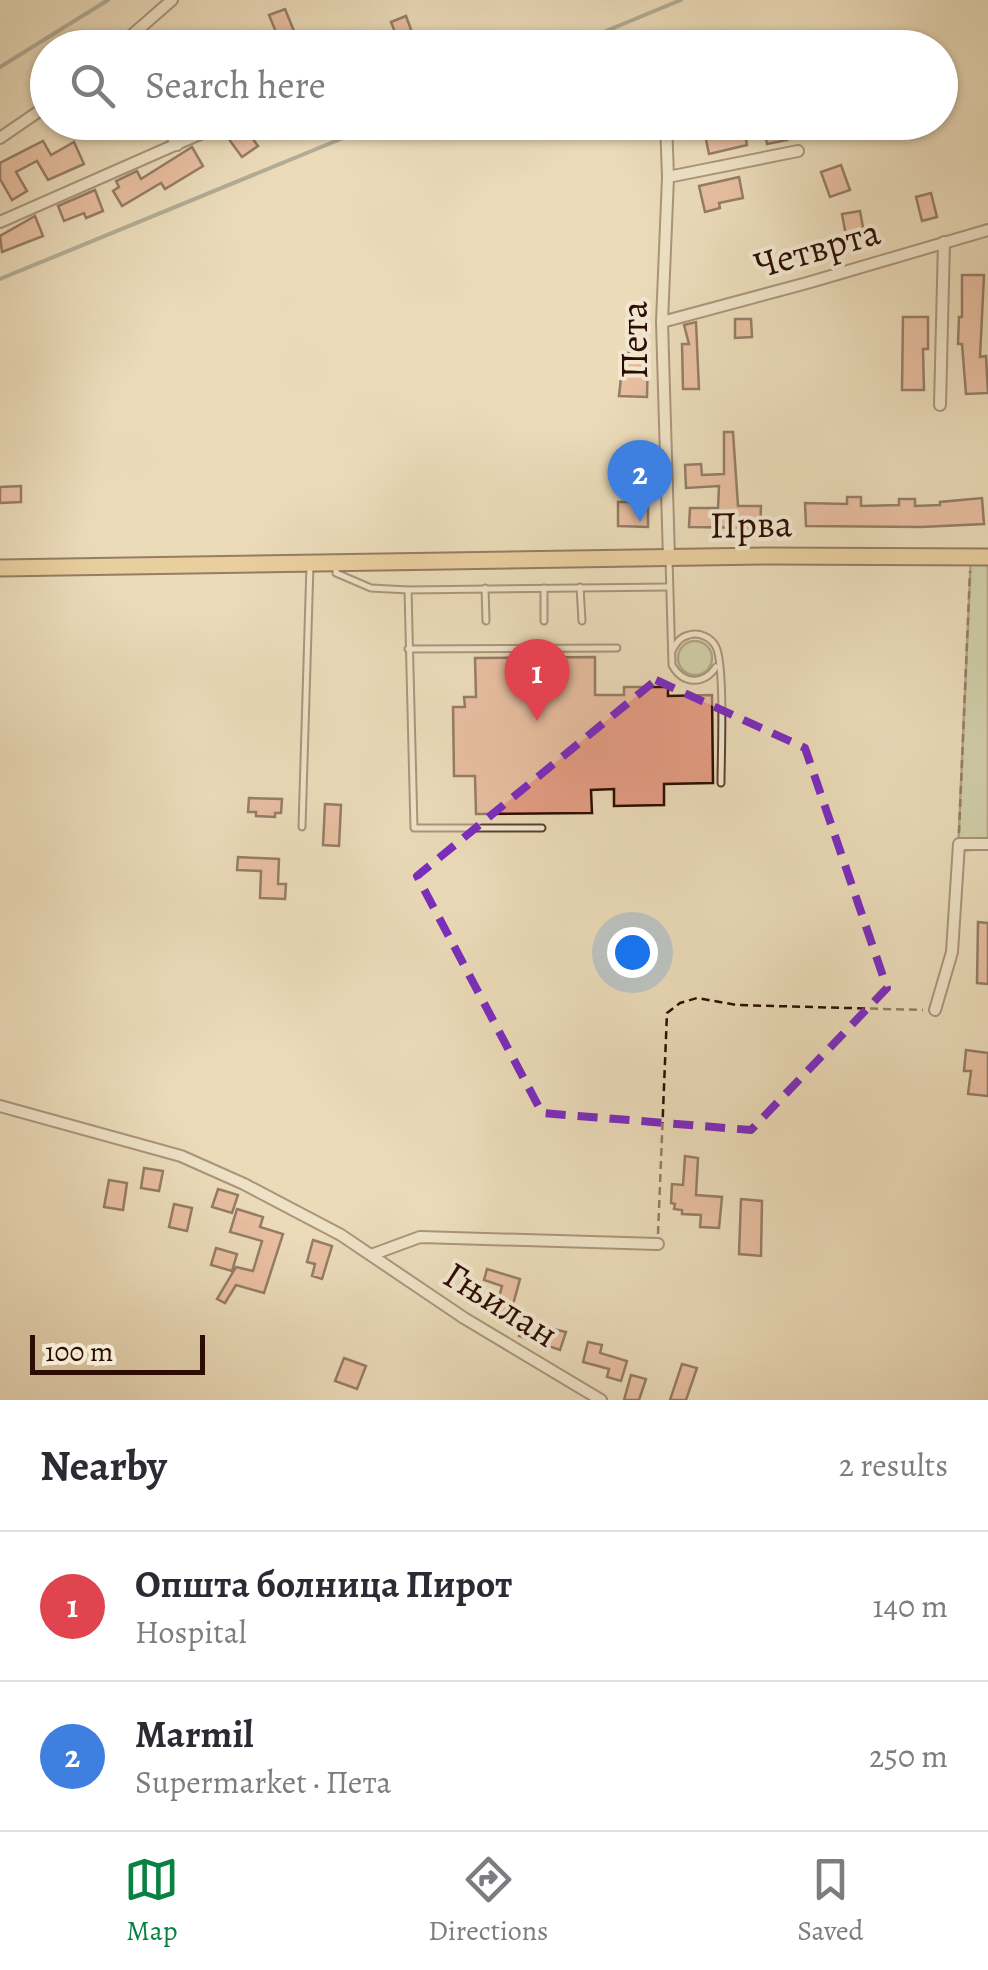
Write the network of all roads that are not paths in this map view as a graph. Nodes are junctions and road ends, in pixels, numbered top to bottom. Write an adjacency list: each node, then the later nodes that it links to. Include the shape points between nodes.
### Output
1 (172, 0): 2 (street)
2 (138, 30)
3 (30, 118): 4 (street)
4 (0, 138)
5 (173, 140): 8 (street)
6 (187, 140): 8 (street)
7 (667, 140): 10 (street, Пета)
8 (176, 145): 11 (street)
9 (798, 151): 10 (street)
10 (668, 177): 14 (street, Пета)
11 (0, 222)
12 (988, 230): 13 (street, Четврта)
13 (944, 242): 14 (street, Четврта); 15 (street)
14 (662, 322): 17 (street, Пета)
15 (940, 406)
16 (988, 557): 17 (main road, Прва)
17 (669, 558): 19 (main road, Прва); 22 (lane)
18 (310, 564): 19 (main road, Прва); 20 (main road, Прва); 34 (lane)
19 (336, 564): 25 (lane, via 336,574 353,582)
20 (0, 568)
21 (580, 587): 22 (lane); 24 (lane); 28 (lane)
22 (669, 587): 31 (lane)
23 (484, 588): 24 (lane); 25 (lane); 26 (lane)
24 (544, 588): 27 (lane)
25 (408, 590): 30 (lane)
26 (486, 620)
27 (544, 621)
28 (582, 622)
29 (617, 648): 30 (lane)
30 (408, 649): 35 (lane, via 414,828)
31 (672, 650): 32 (lane, via 697,634 712,641); 32 (lane, via 676,672 688,680 709,676)
32 (718, 664): 33 (lane)
33 (720, 783)
34 (302, 827)
35 (542, 828)
36 (988, 844): 37 (street, via 958,844 952,952)
37 (935, 1010)
38 (0, 1106): 40 (street, Гњилан, via 180,1156)
39 (658, 1244): 40 (street, via 420,1237)
40 (371, 1254): 41 (street, Гњилан)
41 (601, 1400)

